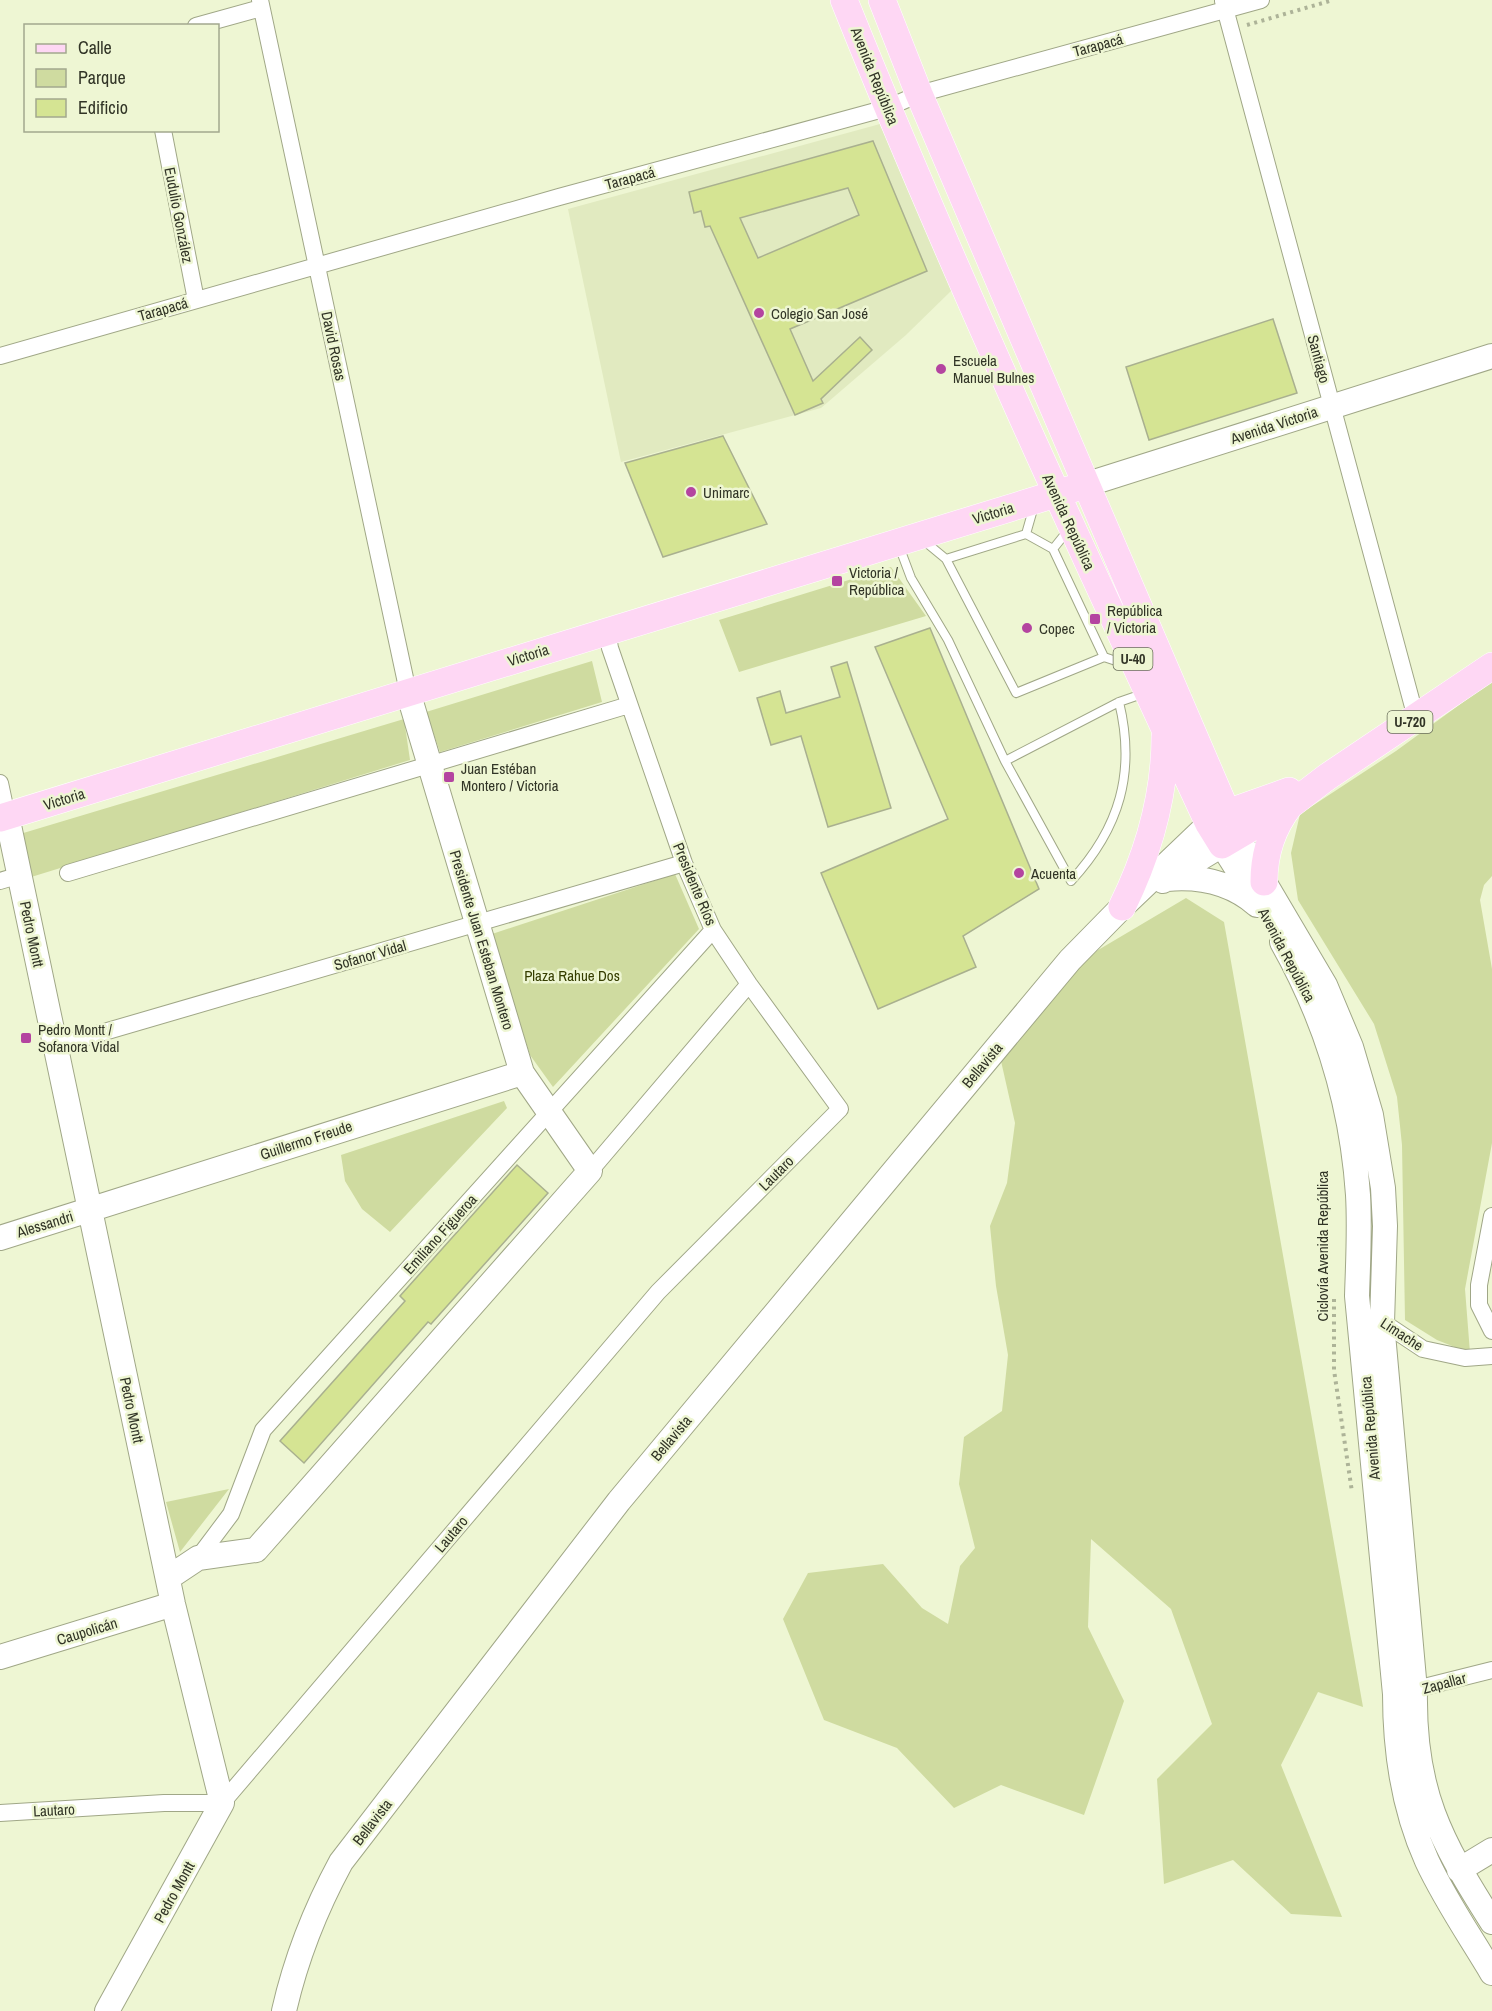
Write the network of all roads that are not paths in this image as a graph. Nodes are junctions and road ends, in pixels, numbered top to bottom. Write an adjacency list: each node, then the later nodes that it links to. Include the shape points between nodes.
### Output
1 (844, 0): 8 (main road, Avenida República)
2 (882, 0): 7 (main road, Avenida República)
3 (1261, 0): 5 (street, Tarapacá)
4 (261, 4): 6 (street); 10 (street, David Rosas)
5 (1224, 5): 7 (street, Tarapacá); 14 (street, Santiago)
6 (202, 24)
7 (919, 94): 8 (street, Tarapacá); 15 (main road, Avenida República)
8 (887, 108): 10 (street, Tarapacá); 16 (main road, Avenida República)
9 (163, 132): 11 (street, Eudulio González)
10 (317, 266): 11 (street, Tarapacá); 26 (street, David Rosas)
11 (196, 300): 12 (street, Tarapacá)
12 (0, 356)
13 (1492, 356): 14 (street, Avenida Victoria)
14 (1332, 407): 15 (street, Avenida Victoria); 29 (street, Santiago)
15 (1085, 485): 16 (main road, Avenida Victoria); 37 (main road, Avenida República / U-40)
16 (1046, 497): 17 (main road, Avenida República / U-40); 18 (lane); 19 (main road, Victoria)
17 (1072, 526): 20 (lane); 25 (main road, Avenida República / U-40)
18 (1026, 534): 20 (lane); 21 (lane)
19 (908, 539): 21 (lane); 22 (main road, Victoria); 31 (lane, via 911,578 948,640)
20 (1053, 549): 23 (lane)
21 (945, 559): 23 (lane, via 1016,693)
22 (607, 631): 26 (main road, Victoria); 28 (street, Presidente Ríos)
23 (1104, 657): 25 (lane)
24 (1492, 666): 29 (main road, Bellavista / U-720)
25 (1142, 680): 27 (lane); 30 (main road, Avenida República / U-40)
26 (408, 692): 32 (street, Presidente Juan Esteban Montero); 36 (main road, Victoria)
27 (1119, 702): 31 (lane); 31 (lane, via 1126,755 1123,787 1099,847 1071,881)
28 (629, 705): 32 (street); 38 (street, Presidente Ríos)
29 (1416, 718): 33 (main road, Bellavista / U-720)
30 (1165, 729): 37 (main road, Avenida República / U-40); 43 (main road, via 1163,774 1154,825)
31 (1005, 761)
32 (430, 766): 39 (street); 45 (street, Presidente Juan Esteban Montero)
33 (1327, 777): 35 (main road, Bellavista / U-720); 37 (main road, Bellavista)
34 (0, 783): 36 (street, Pedro Montt)
35 (1293, 803): 37 (main road, Bellavista); 42 (main road, via 1269,843)
36 (4, 817): 40 (street, Pedro Montt)
37 (1224, 829): 41 (street, Bellavista); 42 (street, Avenida República); 43 (street, Bellavista); 44 (street, Avenida República)
38 (684, 863): 45 (street, Sofanor Vidal); 46 (street, Presidente Ríos)
39 (68, 873)
40 (10, 878): 48 (street, Pedro Montt)
41 (1167, 879): 43 (street, Bellavista); 44 (street, via 1204,879 1222,884)
42 (1264, 882): 57 (street, Avenida República, via 1334,1006 1371,1115 1385,1226)
43 (1122, 907): 73 (street, Bellavista, via 1070,960 619,1501 341,1862 302,1945)
44 (1264, 911): 56 (street, Avenida República, via 1308,994 1340,1082 1354,1157 1359,1233)
45 (478, 924): 48 (street, Sofanor Vidal); 49 (street, Presidente Juan Esteban Montero)
46 (713, 930): 47 (street, Presidente Ríos); 51 (street, Emiliano Figueroa)
47 (748, 984): 50 (street, Presidente Ríos); 52 (street, Emiliano Figueroa)
48 (56, 1046): 53 (street, Pedro Montt)
49 (522, 1072): 51 (street, Presidente Juan Esteban Montero); 53 (street, Guillermo Freude)
50 (840, 1109): 66 (street, Lautaro, via 658,1292)
51 (549, 1113): 52 (street, Presidente Juan Esteban Montero); 60 (street, Emiliano Figueroa, via 263,1430 231,1514)
52 (590, 1171): 60 (street, Emiliano Figueroa, via 256,1550)
53 (90, 1210): 55 (street, Alessandri); 61 (street, Pedro Montt)
54 (1491, 1224): 58 (street, via 1479,1305)
55 (0, 1238)
56 (1345, 1296): 57 (street, Limache); 65 (street, Avenida República)
57 (1382, 1323): 59 (street, Limache, via 1424,1349 1465,1358); 65 (street, Avenida República)
58 (1492, 1331)
59 (1492, 1356)
60 (198, 1558): 61 (street, Emiliano Figueroa)
61 (168, 1578): 62 (street, Pedro Montt)
62 (173, 1604): 63 (street, Caupolicán); 66 (street, Pedro Montt)
63 (0, 1657)
64 (1492, 1670): 65 (street, Zapallar)
65 (1405, 1692): 69 (street, Avenida República, via 1423,1782 1437,1827); 71 (street, Avenida República, via 1397,1755 1417,1835 1438,1884)
66 (222, 1803): 67 (street, Lautaro); 72 (street, Pedro Montt)
67 (0, 1813)
68 (1492, 1850): 69 (street)
69 (1459, 1870): 70 (street, Avenida República)
70 (1492, 1922)
71 (1492, 1973)
72 (107, 2011)
73 (284, 2011)

